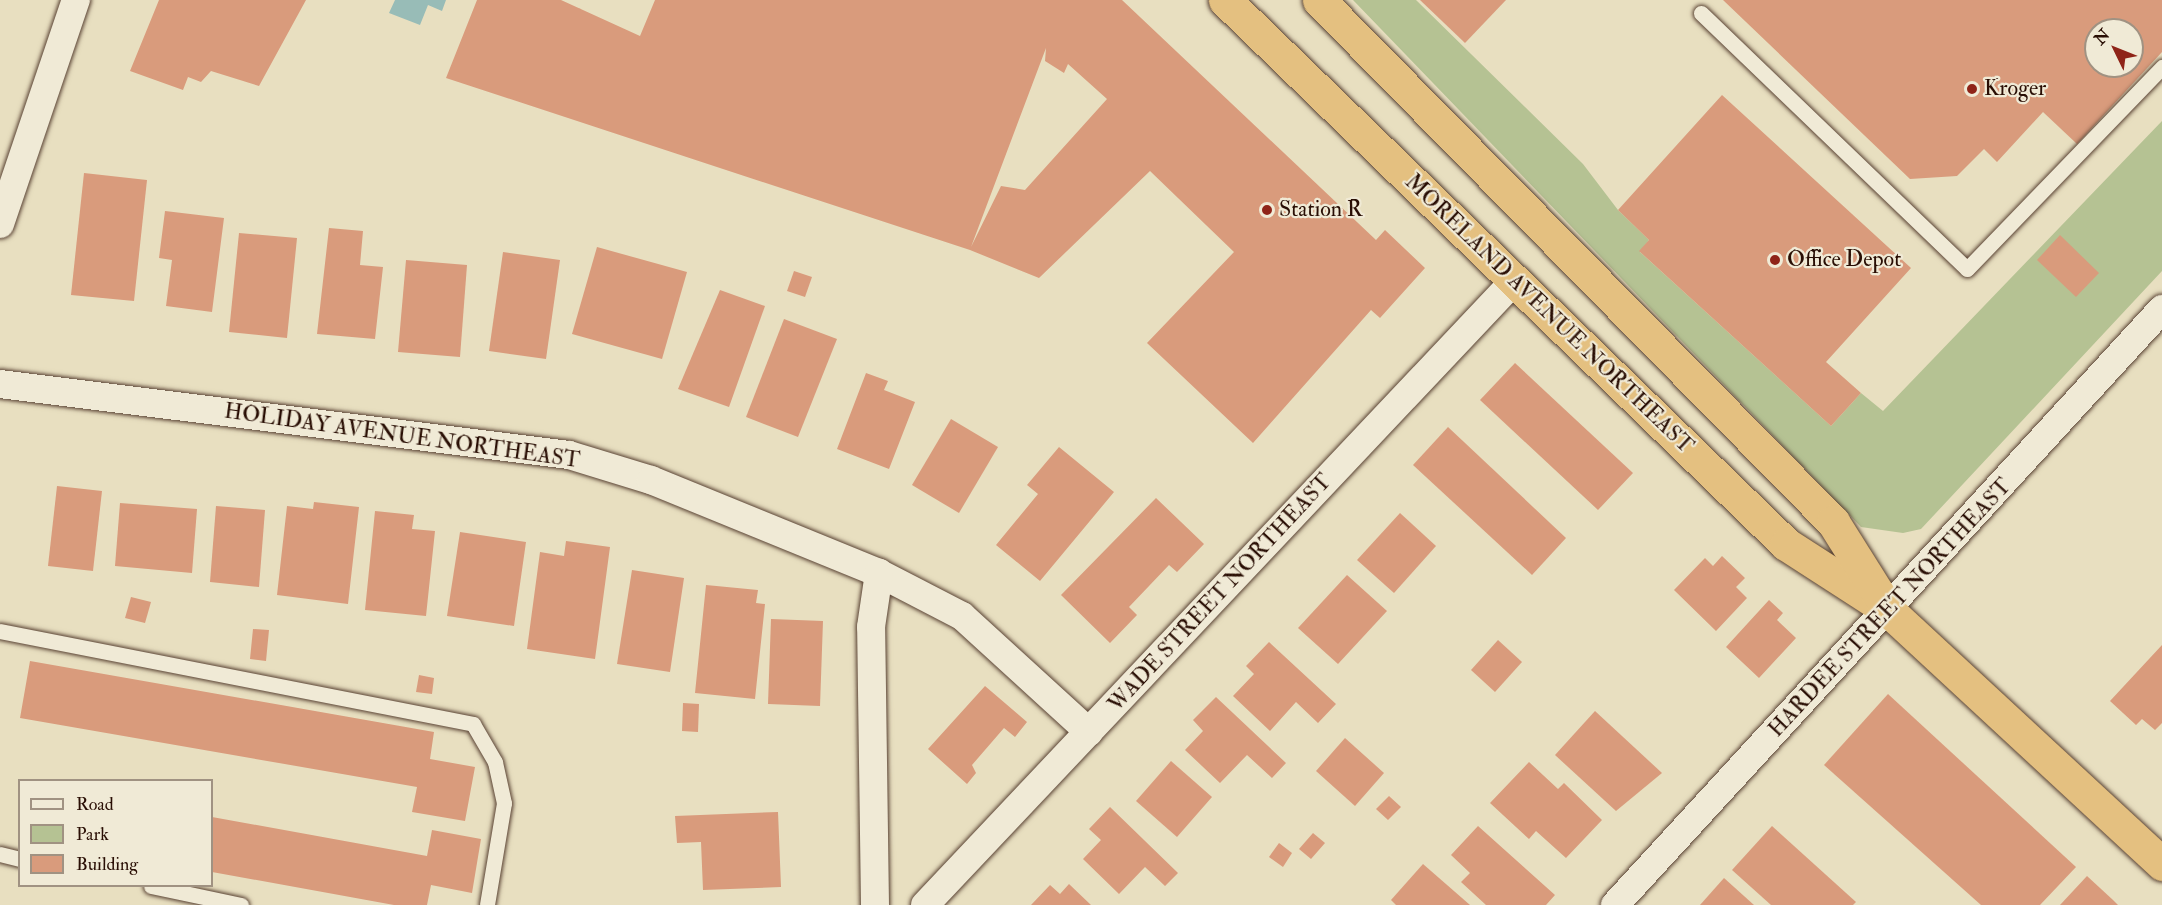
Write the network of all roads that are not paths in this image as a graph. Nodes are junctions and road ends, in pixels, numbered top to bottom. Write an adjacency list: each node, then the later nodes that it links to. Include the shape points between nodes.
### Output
1 (76, 0): 6 (street)
2 (1225, 0): 7 (highway, MORELAND AVENUE NORTHEAST)
3 (1319, 0): 11 (highway, MORELAND AVENUE NORTHEAST, via 1833,522)
4 (1701, 13): 5 (lane, via 1967,269)
5 (2162, 67)
6 (0, 224)
7 (1514, 281): 11 (highway, MORELAND AVENUE NORTHEAST, via 1786,544); 13 (street, WADE STREET NORTHEAST)
8 (2162, 309): 11 (street, HARDEE STREET NORTHEAST)
9 (0, 384): 10 (street, HOLIDAY AVENUE NORTHEAST, via 569,455 651,480)
10 (879, 573): 13 (street, HOLIDAY AVENUE NORTHEAST, via 963,616); 20 (street, via 871,627)
11 (1888, 610): 16 (highway, MORELAND AVENUE NORTHEAST); 22 (street, HARDEE STREET NORTHEAST)
12 (0, 631): 19 (lane, via 473,724 495,762 504,803)
13 (1089, 732): 21 (street, WADE STREET NORTHEAST)
14 (0, 854): 15 (lane)
15 (18, 858)
16 (2162, 864)
17 (160, 887): 18 (lane)
18 (241, 905)
19 (487, 905)
20 (875, 905)
21 (925, 905)
22 (1615, 905)

